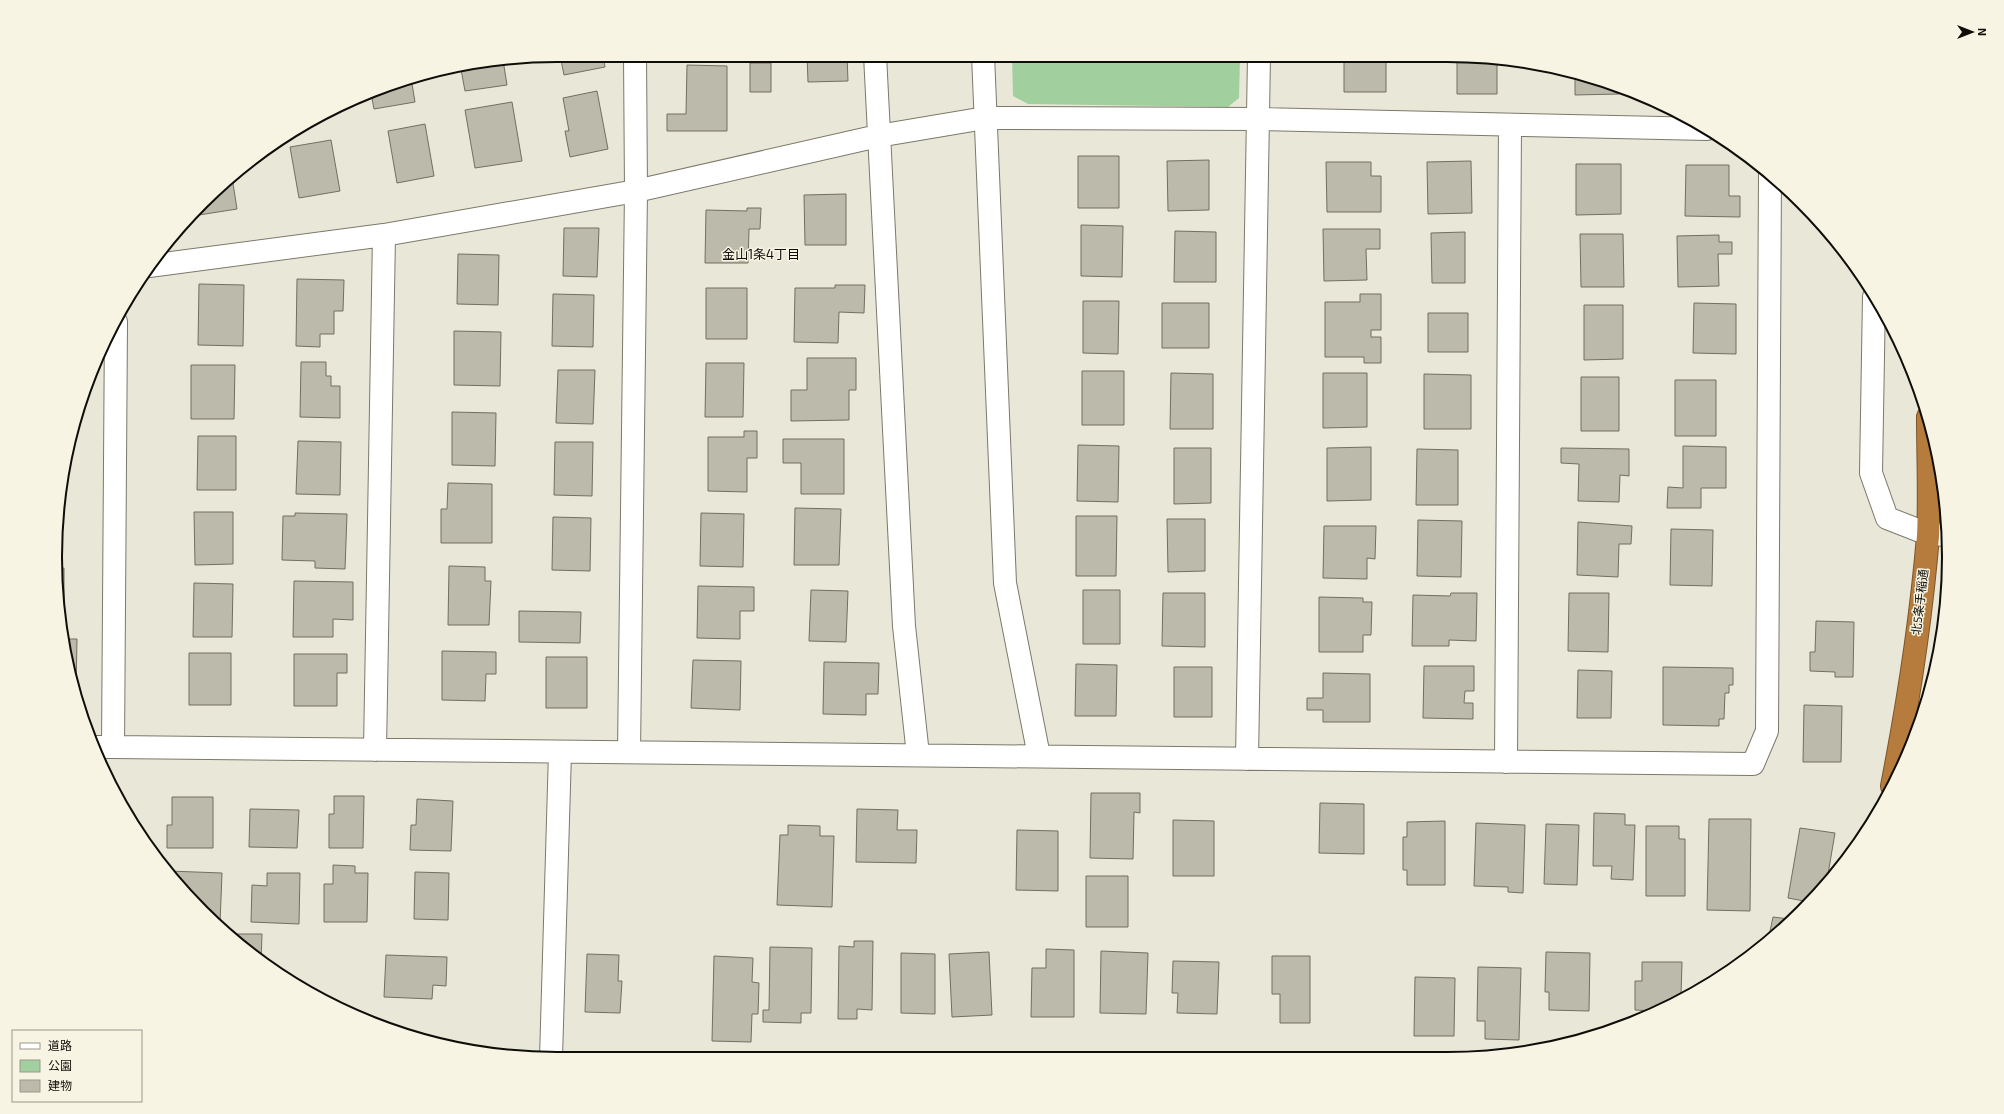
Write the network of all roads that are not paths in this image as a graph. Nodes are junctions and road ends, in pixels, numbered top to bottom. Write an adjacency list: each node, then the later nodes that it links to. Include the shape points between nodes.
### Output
1 (635, 62): 11 (street)
2 (875, 62): 9 (street)
3 (983, 62): 5 (street)
4 (1259, 62): 6 (street)
5 (985, 118): 6 (street); 9 (street); 23 (street, via 1005,583)
6 (1258, 118): 7 (street); 24 (street)
7 (1510, 125): 8 (street); 25 (street)
8 (1696, 129)
9 (878, 136): 11 (street); 22 (street, via 904,626)
10 (1770, 182): 25 (street, via 1767,731 1753,764)
11 (636, 191): 12 (street); 21 (street)
12 (384, 235): 13 (street); 19 (street)
13 (158, 265)
14 (1874, 306): 17 (street, via 1871,473 1887,518)
15 (116, 333): 18 (street)
16 (1931, 457): 17 (highway, 北5条手稲通)
17 (1938, 535): 26 (highway, 北5条手稲通, via 1920,611)
18 (103, 747): 19 (street)
19 (376, 750): 20 (street)
20 (560, 752): 21 (street); 27 (street)
21 (629, 752): 22 (street)
22 (918, 755): 23 (street)
23 (1039, 756): 24 (street)
24 (1247, 758): 25 (street)
25 (1506, 762)
26 (1896, 765)
27 (551, 1052)

